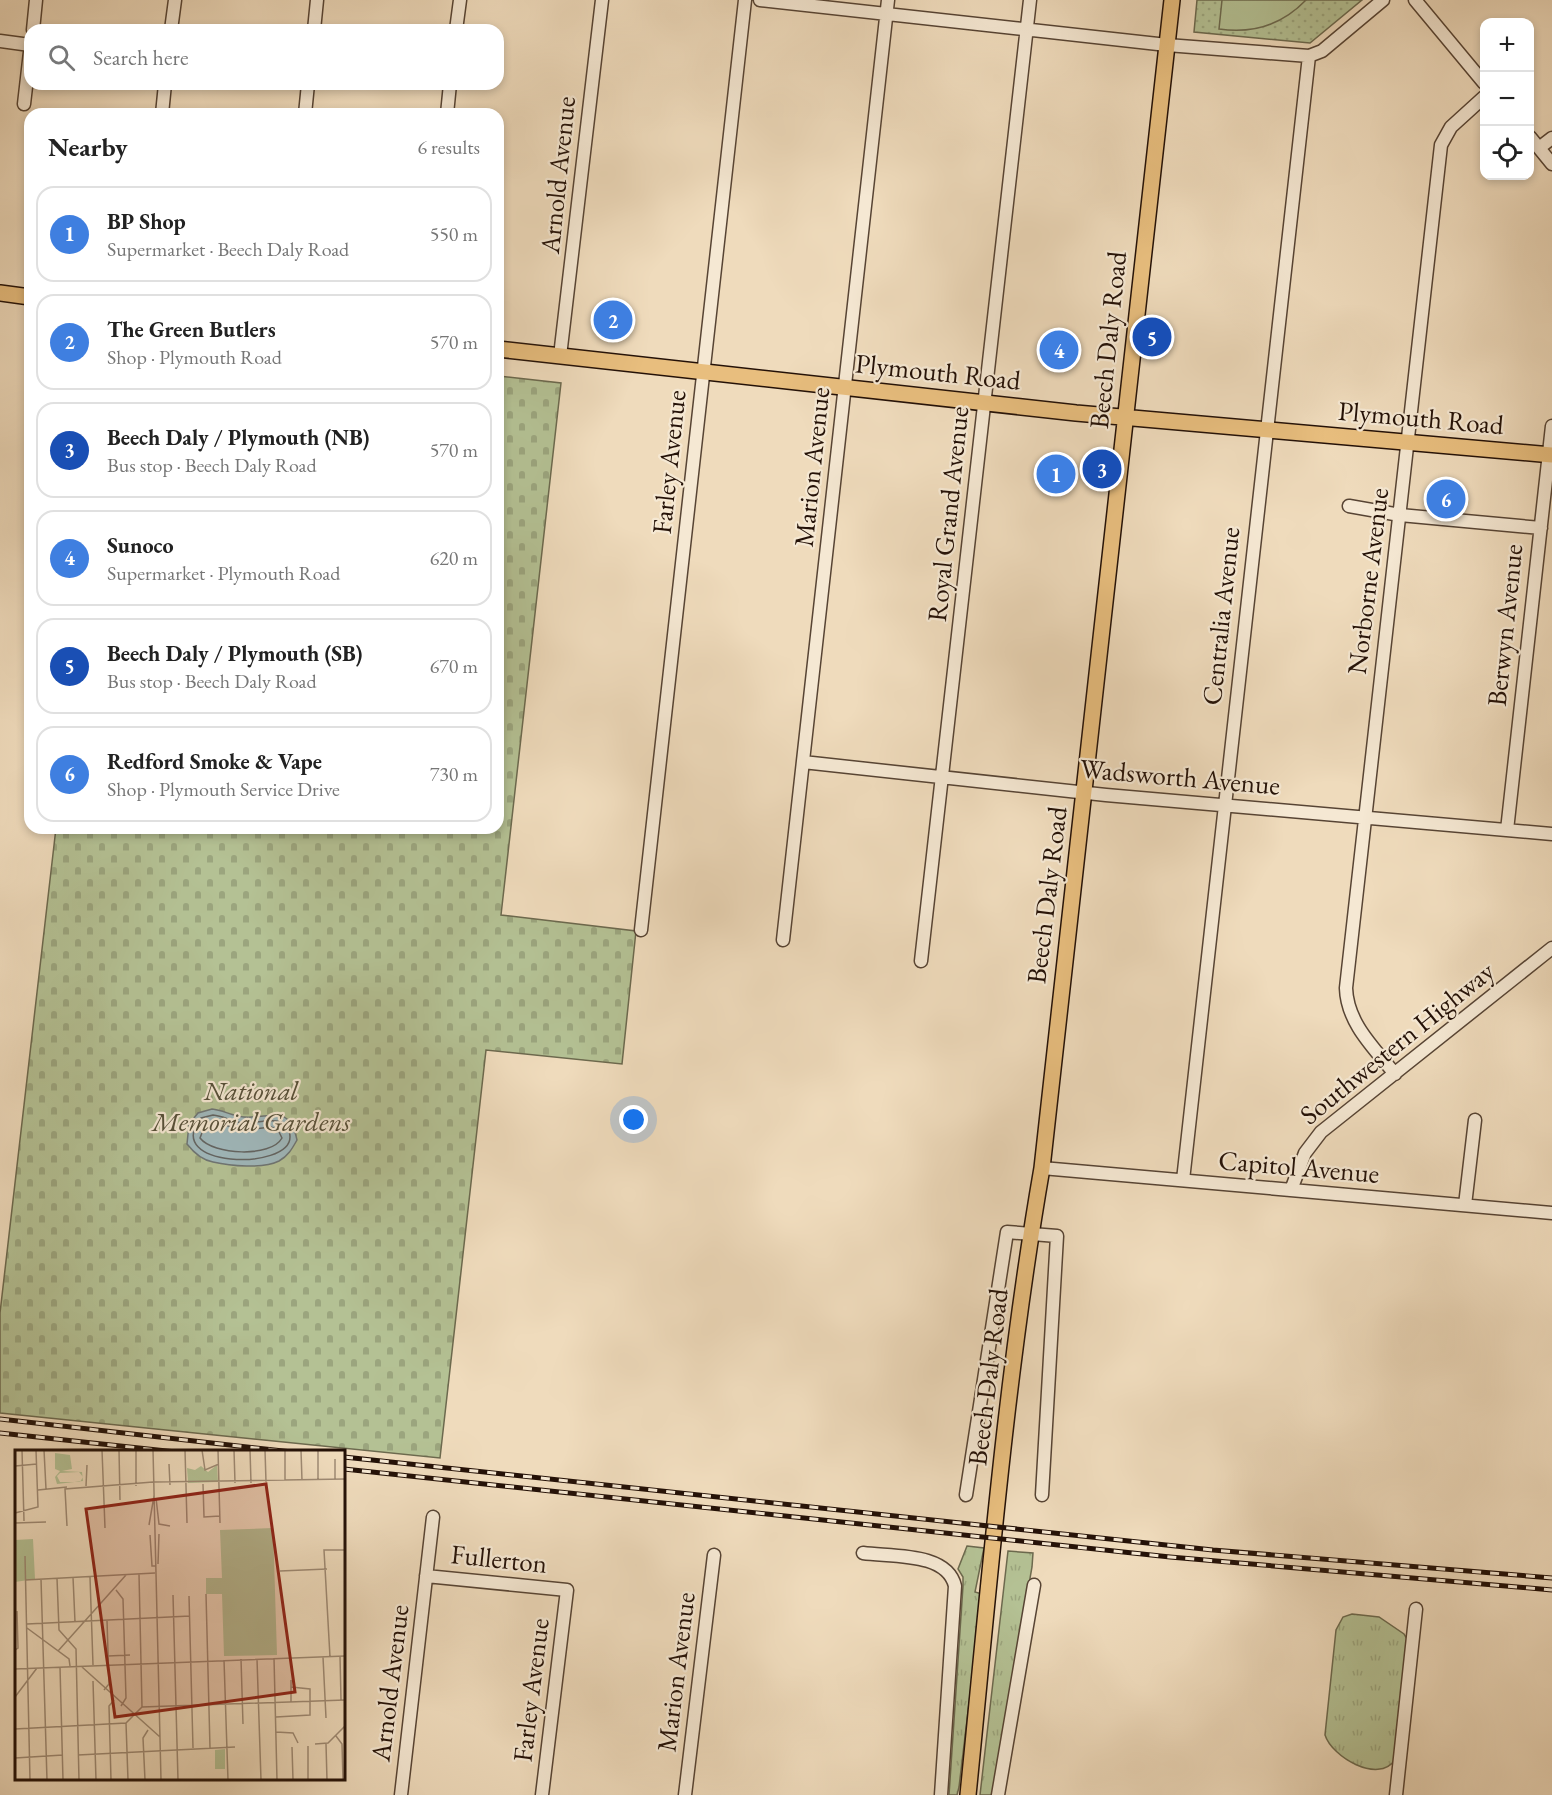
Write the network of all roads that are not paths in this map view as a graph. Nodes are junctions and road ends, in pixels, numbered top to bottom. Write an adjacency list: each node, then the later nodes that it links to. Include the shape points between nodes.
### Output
1 (36, 0): 14 (street)
2 (175, 0): 15 (street)
3 (317, 0): 16 (street)
4 (460, 0): 17 (street)
5 (602, 0): 40 (street, Arnold Avenue)
6 (745, 0): 41 (street, Farley Avenue)
7 (760, 0): 13 (street)
8 (888, 0): 13 (street, Marion Avenue)
9 (1030, 0): 18 (street, Royal Grand Avenue)
10 (1172, 0): 21 (main road, Beech Daly Road)
11 (1383, 0): 22 (street, via 1322,51)
12 (1415, 0): 23 (street)
13 (886, 14): 18 (street); 42 (street, Marion Avenue)
14 (34, 24)
15 (172, 24)
16 (315, 24)
17 (457, 24)
18 (1027, 28): 21 (street); 43 (street, Royal Grand Avenue)
19 (0, 41): 20 (street)
20 (24, 44)
21 (1167, 45): 22 (street); 44 (main road, Beech Daly Road)
22 (1309, 56): 46 (street, Centralia Avenue)
23 (1480, 77)
24 (26, 90): 29 (street)
25 (164, 90): 30 (street)
26 (307, 90): 31 (street)
27 (449, 90): 32 (street)
28 (1480, 101): 47 (street, Norborne Avenue, via 1451,127 1441,145)
29 (24, 104)
30 (163, 108)
31 (305, 108)
32 (448, 108)
33 (1552, 138): 35 (street)
34 (1534, 141): 35 (street)
35 (1539, 148): 36 (street)
36 (1552, 164)
37 (0, 293): 38 (main road)
38 (24, 296)
39 (504, 350): 40 (main road, Plymouth Road)
40 (560, 356): 41 (main road, Plymouth Road)
41 (704, 372): 42 (main road, Plymouth Road); 59 (street, Farley Avenue)
42 (844, 387): 43 (main road, Plymouth Road); 52 (street, Marion Avenue)
43 (985, 403): 44 (main road, Plymouth Road); 53 (street, Royal Grand Avenue)
44 (1124, 417): 46 (main road, Plymouth Road); 54 (main road, Beech Daly Road)
45 (1552, 426): 48 (street, Berwyn Avenue)
46 (1267, 430): 47 (main road, Plymouth Road); 55 (street, Centralia Avenue)
47 (1408, 442): 48 (main road, Plymouth Road); 50 (street, Norborne Avenue)
48 (1550, 455): 51 (street, Berwyn Avenue)
49 (1349, 506): 50 (street)
50 (1400, 515): 51 (street); 56 (street, Norborne Avenue)
51 (1540, 528): 57 (street, Berwyn Avenue)
52 (803, 762): 53 (street, Wadsworth Avenue); 60 (street, Marion Avenue)
53 (943, 778): 54 (street, Wadsworth Avenue); 62 (street, Royal Grand Avenue)
54 (1084, 792): 55 (street, Wadsworth Avenue); 65 (main road, Beech Daly Road)
55 (1225, 806): 56 (street, Wadsworth Avenue); 66 (street, Centralia Avenue)
56 (1365, 818): 57 (street, Wadsworth Avenue); 63 (street, Norborne Avenue, via 1346,1001 1355,1023)
57 (1507, 830): 58 (street, Wadsworth Avenue)
58 (1552, 834)
59 (641, 930)
60 (783, 940)
61 (1552, 948): 63 (street, Southwestern Highway)
62 (921, 961)
63 (1395, 1074): 67 (street, Southwestern Highway, via 1314,1139)
64 (1475, 1120): 68 (street)
65 (1042, 1168): 66 (street, Capitol Avenue); 70 (main road, Beech Daly Road)
66 (1183, 1180): 67 (street, Capitol Avenue)
67 (1291, 1190): 68 (street, Capitol Avenue)
68 (1465, 1206): 69 (street, Capitol Avenue)
69 (1552, 1213)
70 (1030, 1233): 71 (street, via 1007,1232); 72 (street, via 1057,1236); 84 (main road, Beech Daly Road)
71 (966, 1495)
72 (1042, 1495)
73 (433, 1517): 76 (street, Arnold Avenue)
74 (863, 1553): 83 (street, via 926,1560 940,1565 953,1577 956,1586)
75 (714, 1555): 82 (street, Marion Avenue)
76 (426, 1576): 78 (street, Fullerton); 80 (street, Arnold Avenue)
77 (1034, 1585): 85 (street)
78 (567, 1590): 81 (street, Farley Avenue)
79 (1416, 1609): 86 (street)
80 (401, 1795)
81 (542, 1795)
82 (685, 1795)
83 (941, 1795)
84 (968, 1795)
85 (999, 1795)
86 (1396, 1795)

